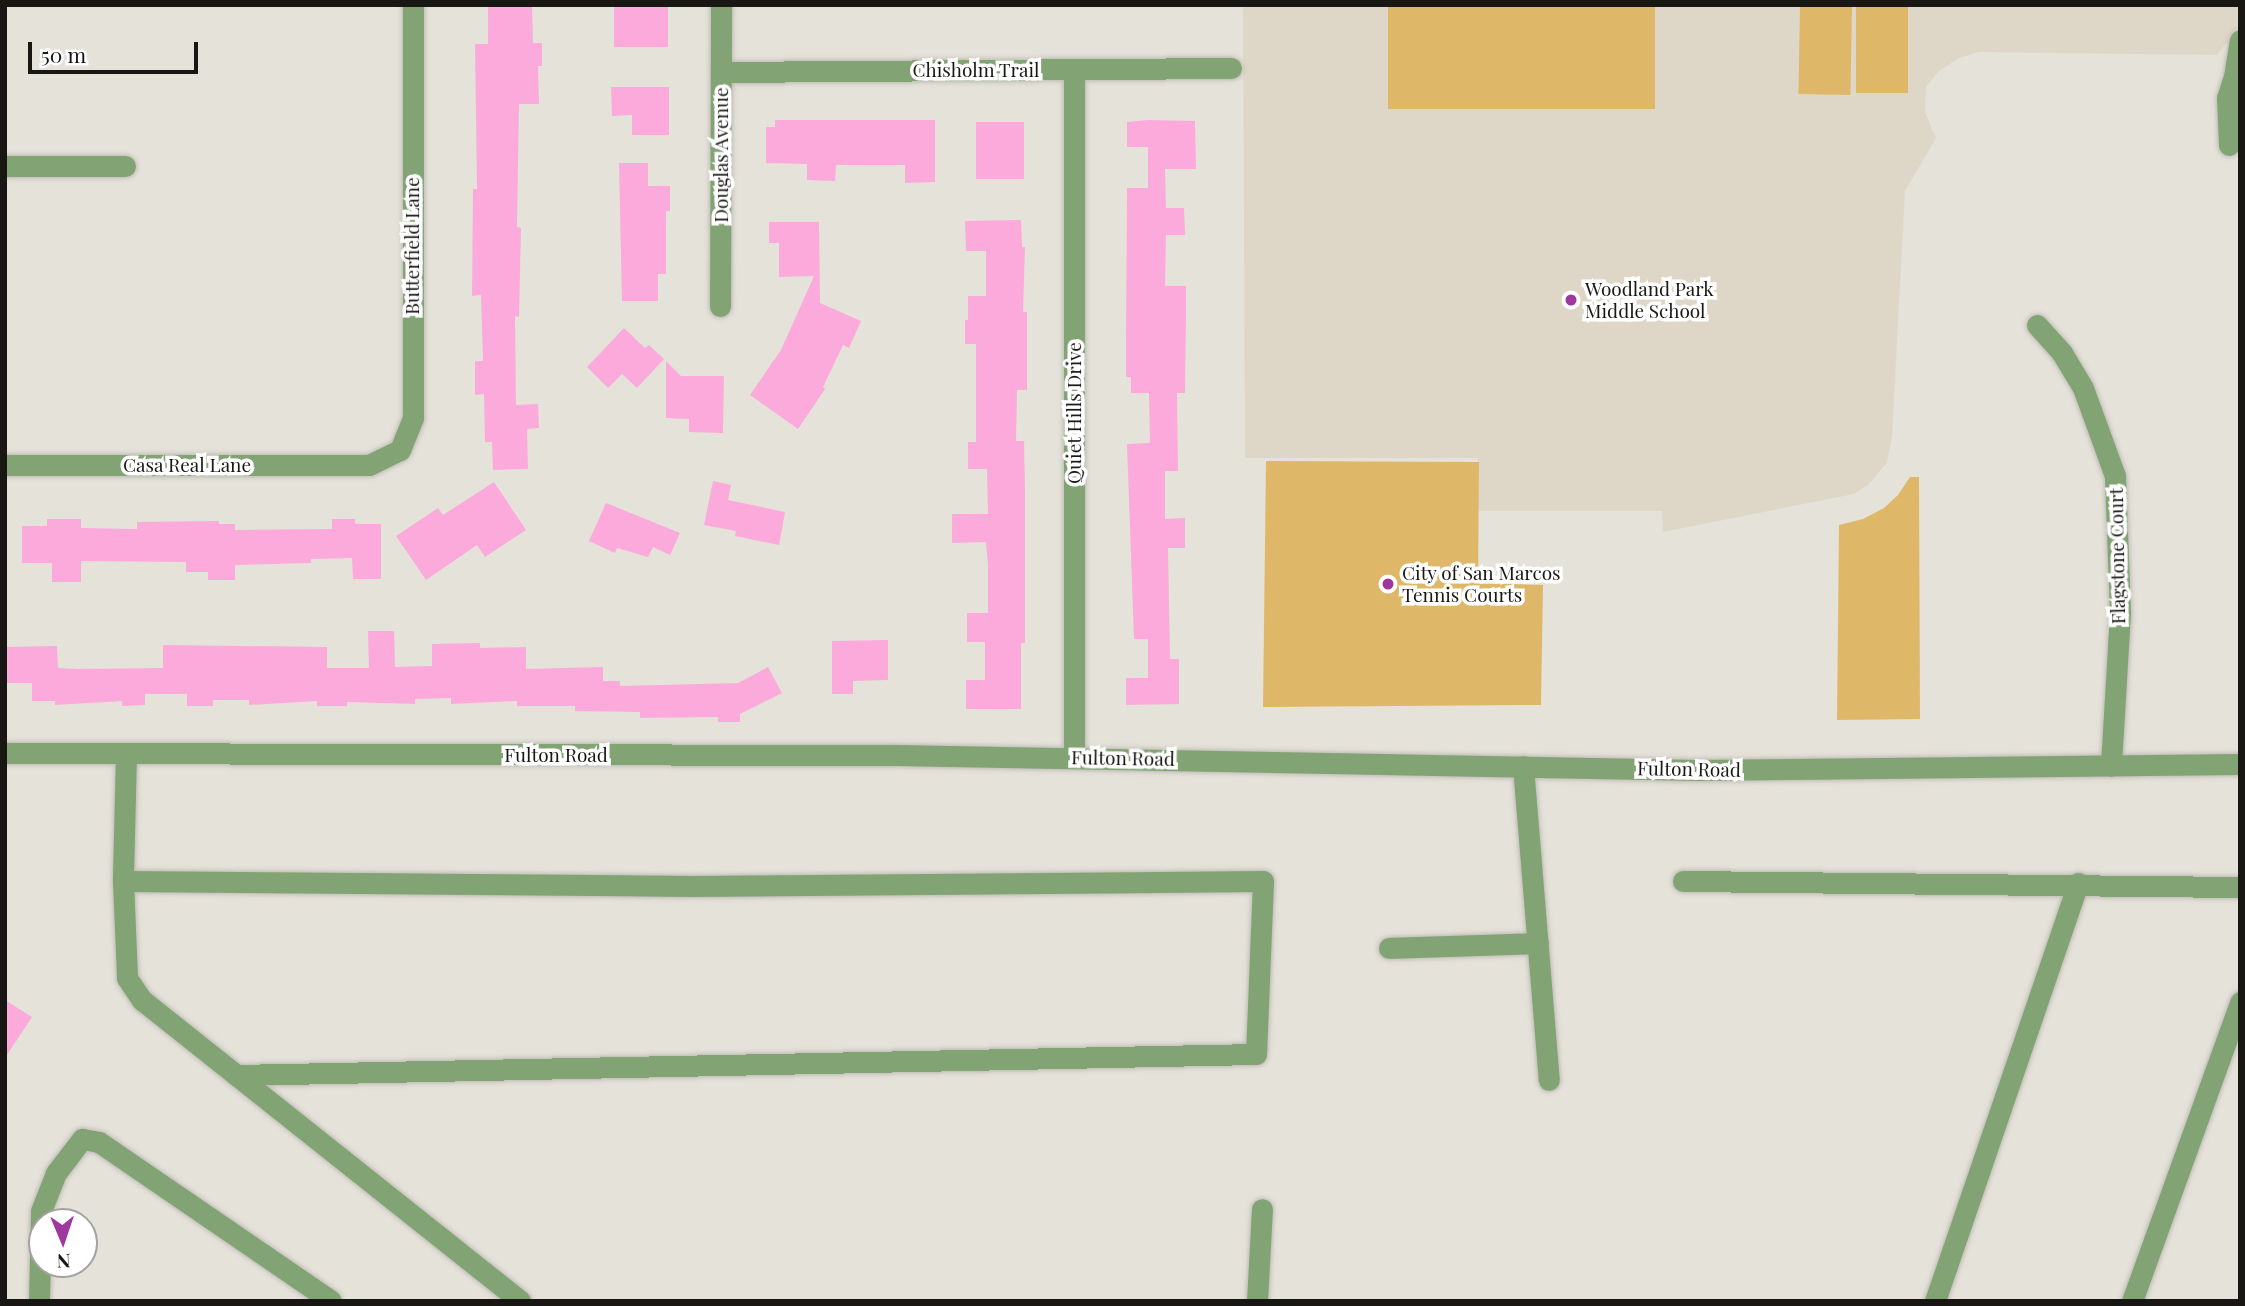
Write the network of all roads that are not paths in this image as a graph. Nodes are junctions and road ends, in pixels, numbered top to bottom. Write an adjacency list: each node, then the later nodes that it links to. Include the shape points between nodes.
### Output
1 (413, 5): 13 (street, Butterfield Lane, via 413,418 400,450)
2 (721, 5): 6 (street, Douglas Avenue)
3 (2240, 40): 7 (street, via 2227,98)
4 (1231, 68): 5 (street, Chisholm Trail)
5 (1074, 69): 6 (street, Chisholm Trail); 16 (street, Quiet Hills Drive)
6 (721, 72): 10 (street, Douglas Avenue)
7 (2229, 145)
8 (5, 166): 9 (street)
9 (125, 166)
10 (720, 306)
11 (2037, 325): 19 (street, Flagstone Court, via 2062,353 2083,388 2115,476 2120,613)
12 (5, 464): 13 (street, Casa Real Lane)
13 (369, 465)
14 (5, 753): 15 (street, Fulton Road)
15 (126, 754): 16 (street, Fulton Road); 20 (street)
16 (1074, 757): 18 (street, Fulton Road)
17 (2240, 764): 19 (street, Fulton Road)
18 (1523, 766): 19 (street, Fulton Road, via 1698,770); 24 (street)
19 (2110, 766)
20 (123, 881): 27 (street, via 127,978 142,1000); 27 (street, via 692,886 1263,881 1256,1054)
21 (1684, 881): 22 (street)
22 (2078, 883): 23 (street); 34 (street)
23 (2240, 887)
24 (1538, 943): 25 (street); 28 (street)
25 (1388, 948)
26 (2240, 1002): 35 (street)
27 (236, 1075): 32 (street)
28 (1549, 1080)
29 (1262, 1209): 33 (street)
30 (38, 1301): 31 (street, via 41,1211 56,1173 82,1139 99,1142)
31 (331, 1301)
32 (520, 1301)
33 (1257, 1301)
34 (1935, 1301)
35 (2132, 1301)

